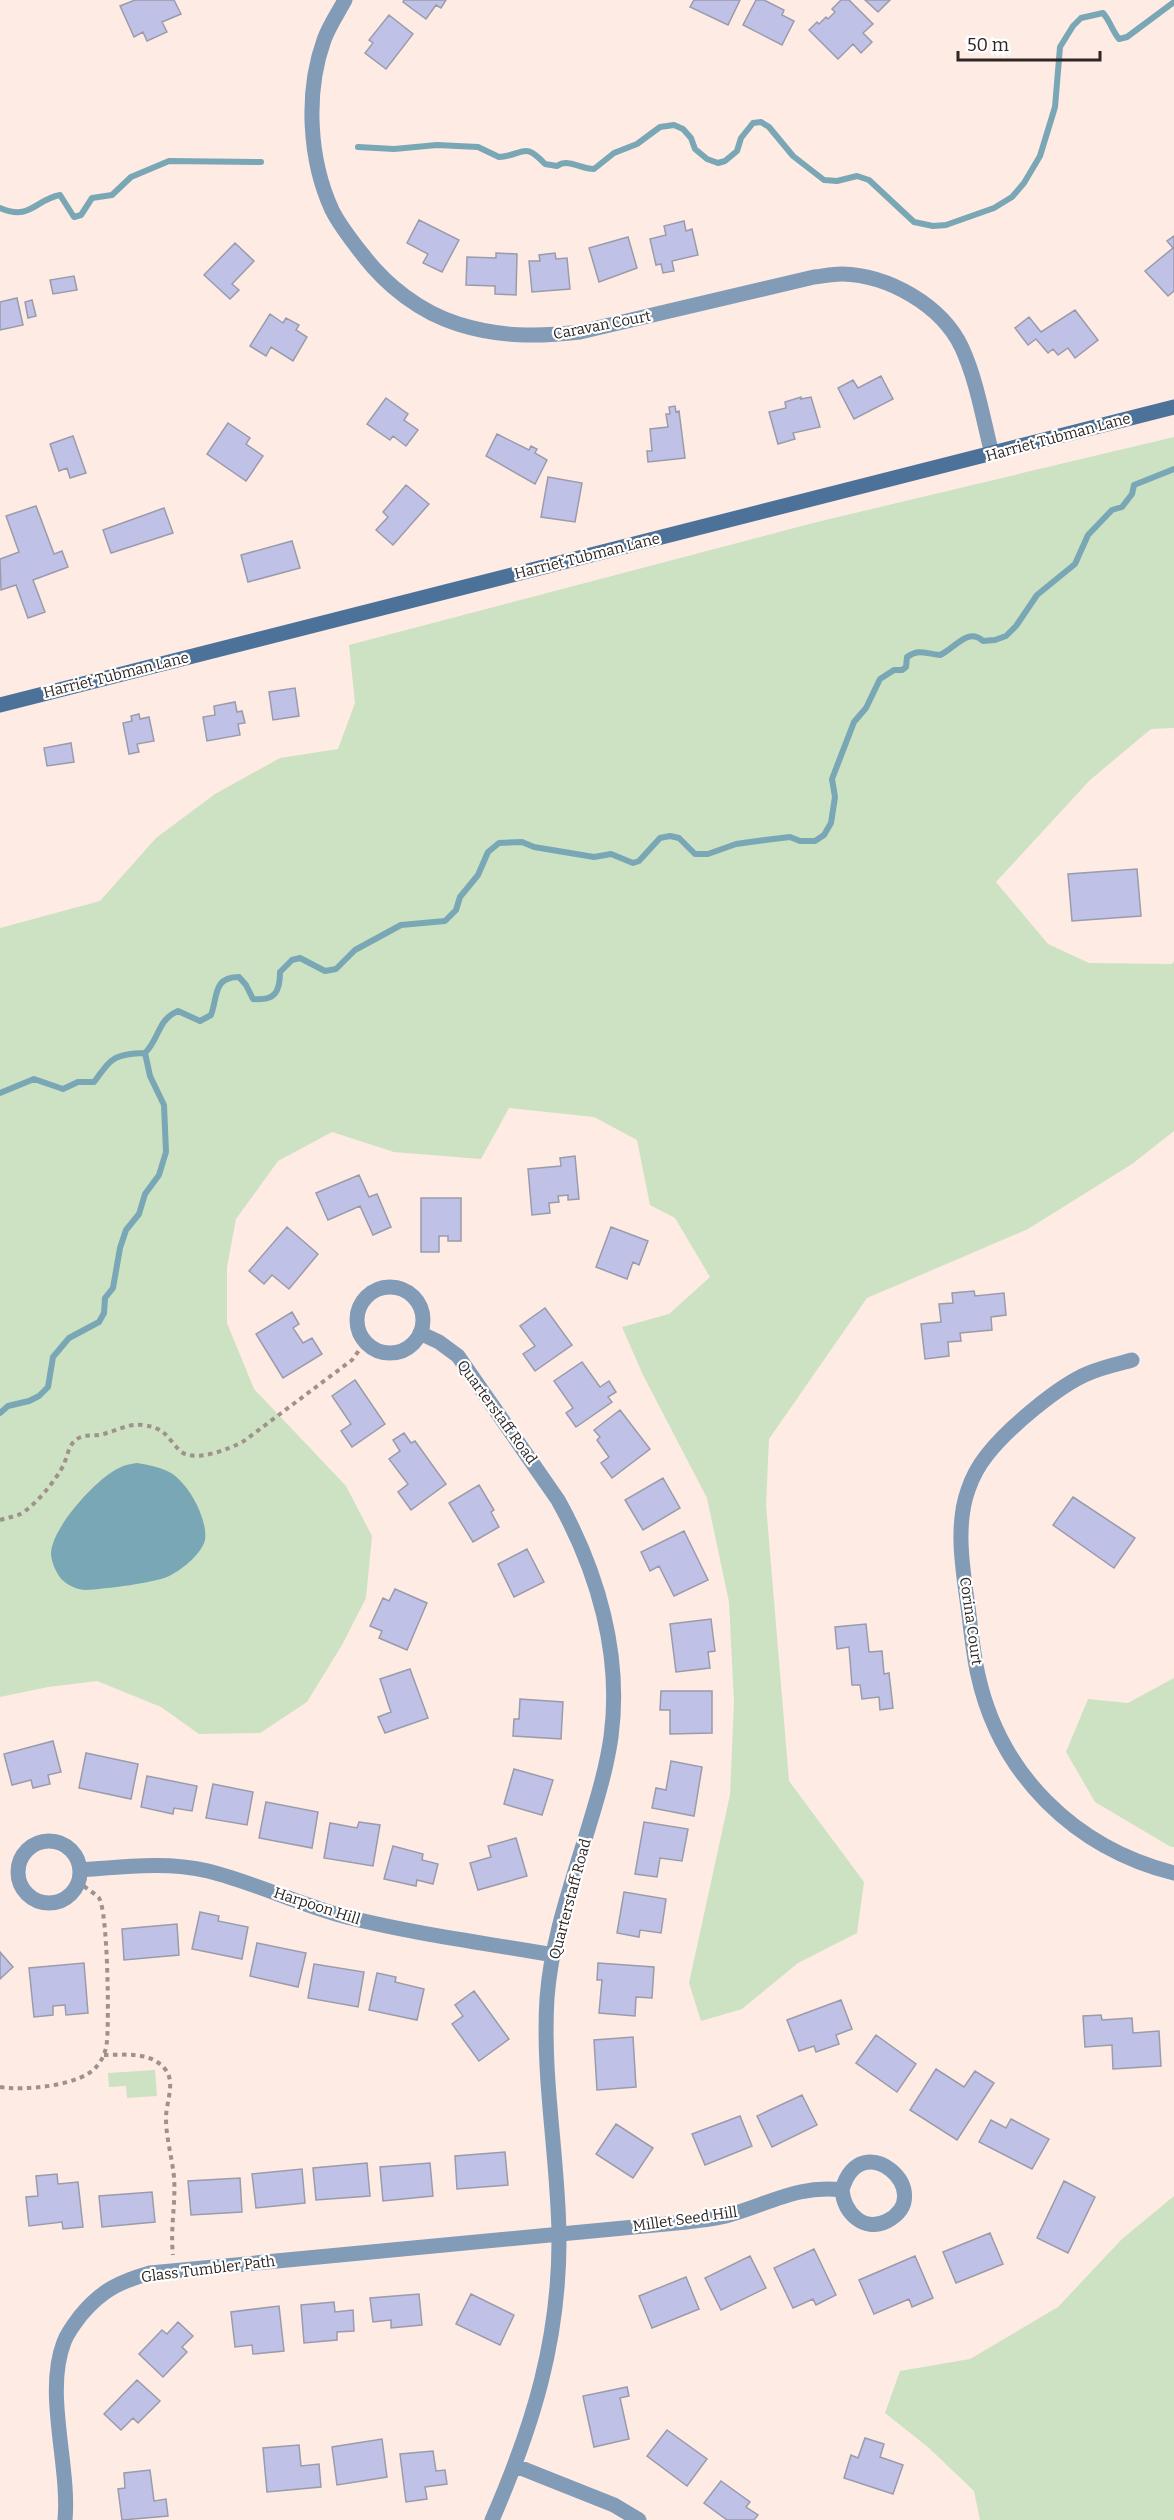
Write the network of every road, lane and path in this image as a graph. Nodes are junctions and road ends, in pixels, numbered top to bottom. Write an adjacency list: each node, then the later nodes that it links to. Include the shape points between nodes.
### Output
1 (345, 0): 3 (street, Caravan Court, via 324,40 316,71 312,102 315,145 321,179 333,211 355,245 393,289 457,324 511,336 547,336 580,332 814,277 842,274 867,278 915,297 950,330 970,370)
2 (1174, 407): 3 (street, Harriet Tubman Lane)
3 (992, 454): 4 (street, Harriet Tubman Lane)
4 (0, 705)
5 (420, 1333): 6 (street, via 409,1347 399,1352 385,1353); 6 (street, via 422,1313 418,1302 396,1287 383,1287 371,1292 358,1310 356,1323); 11 (street, Quarterstaff Road, via 458,1356 558,1500 587,1558 607,1627 614,1674 611,1738)
6 (365, 1342): 8 (path, via 352,1360 227,1450 186,1455 160,1430 142,1424 83,1436 73,1441 55,1477 29,1508)
7 (1132, 1360): 9 (street, Corina Court, via 1088,1373 1063,1387 987,1455 967,1493 963,1513 965,1584 978,1675 1011,1758 1049,1805 1098,1843 1126,1858)
8 (0, 1520)
9 (1174, 1873)
10 (80, 1876): 11 (street, Harpoon Hill, via 159,1866 206,1870 343,1916); 12 (path, via 99,1898 105,1924)
11 (554, 1955): 15 (street, Quarterstaff Road, via 547,1996 547,2071)
12 (104, 2055): 13 (path, via 95,2069 58,2084); 16 (path, via 144,2056 154,2060 170,2077 166,2118 174,2176 171,2226)
13 (0, 2087)
14 (842, 2190): 14 (street, via 852,2170 873,2162 893,2170 901,2180 904,2200 890,2219 873,2224 853,2216); 15 (street, Millet Seed Hill, via 823,2187 796,2192 727,2216)
15 (559, 2234): 16 (street, Glass Tumbler Path); 17 (street, Quarterstaff Road, via 551,2345)
16 (175, 2270): 18 (street, Glass Tumbler Path, via 150,2273 110,2287 91,2303 64,2341 57,2394 67,2500)
17 (516, 2466): 19 (street, Quarterstaff Road); 20 (street, via 614,2505)
18 (65, 2520)
19 (492, 2520)
20 (639, 2520)

